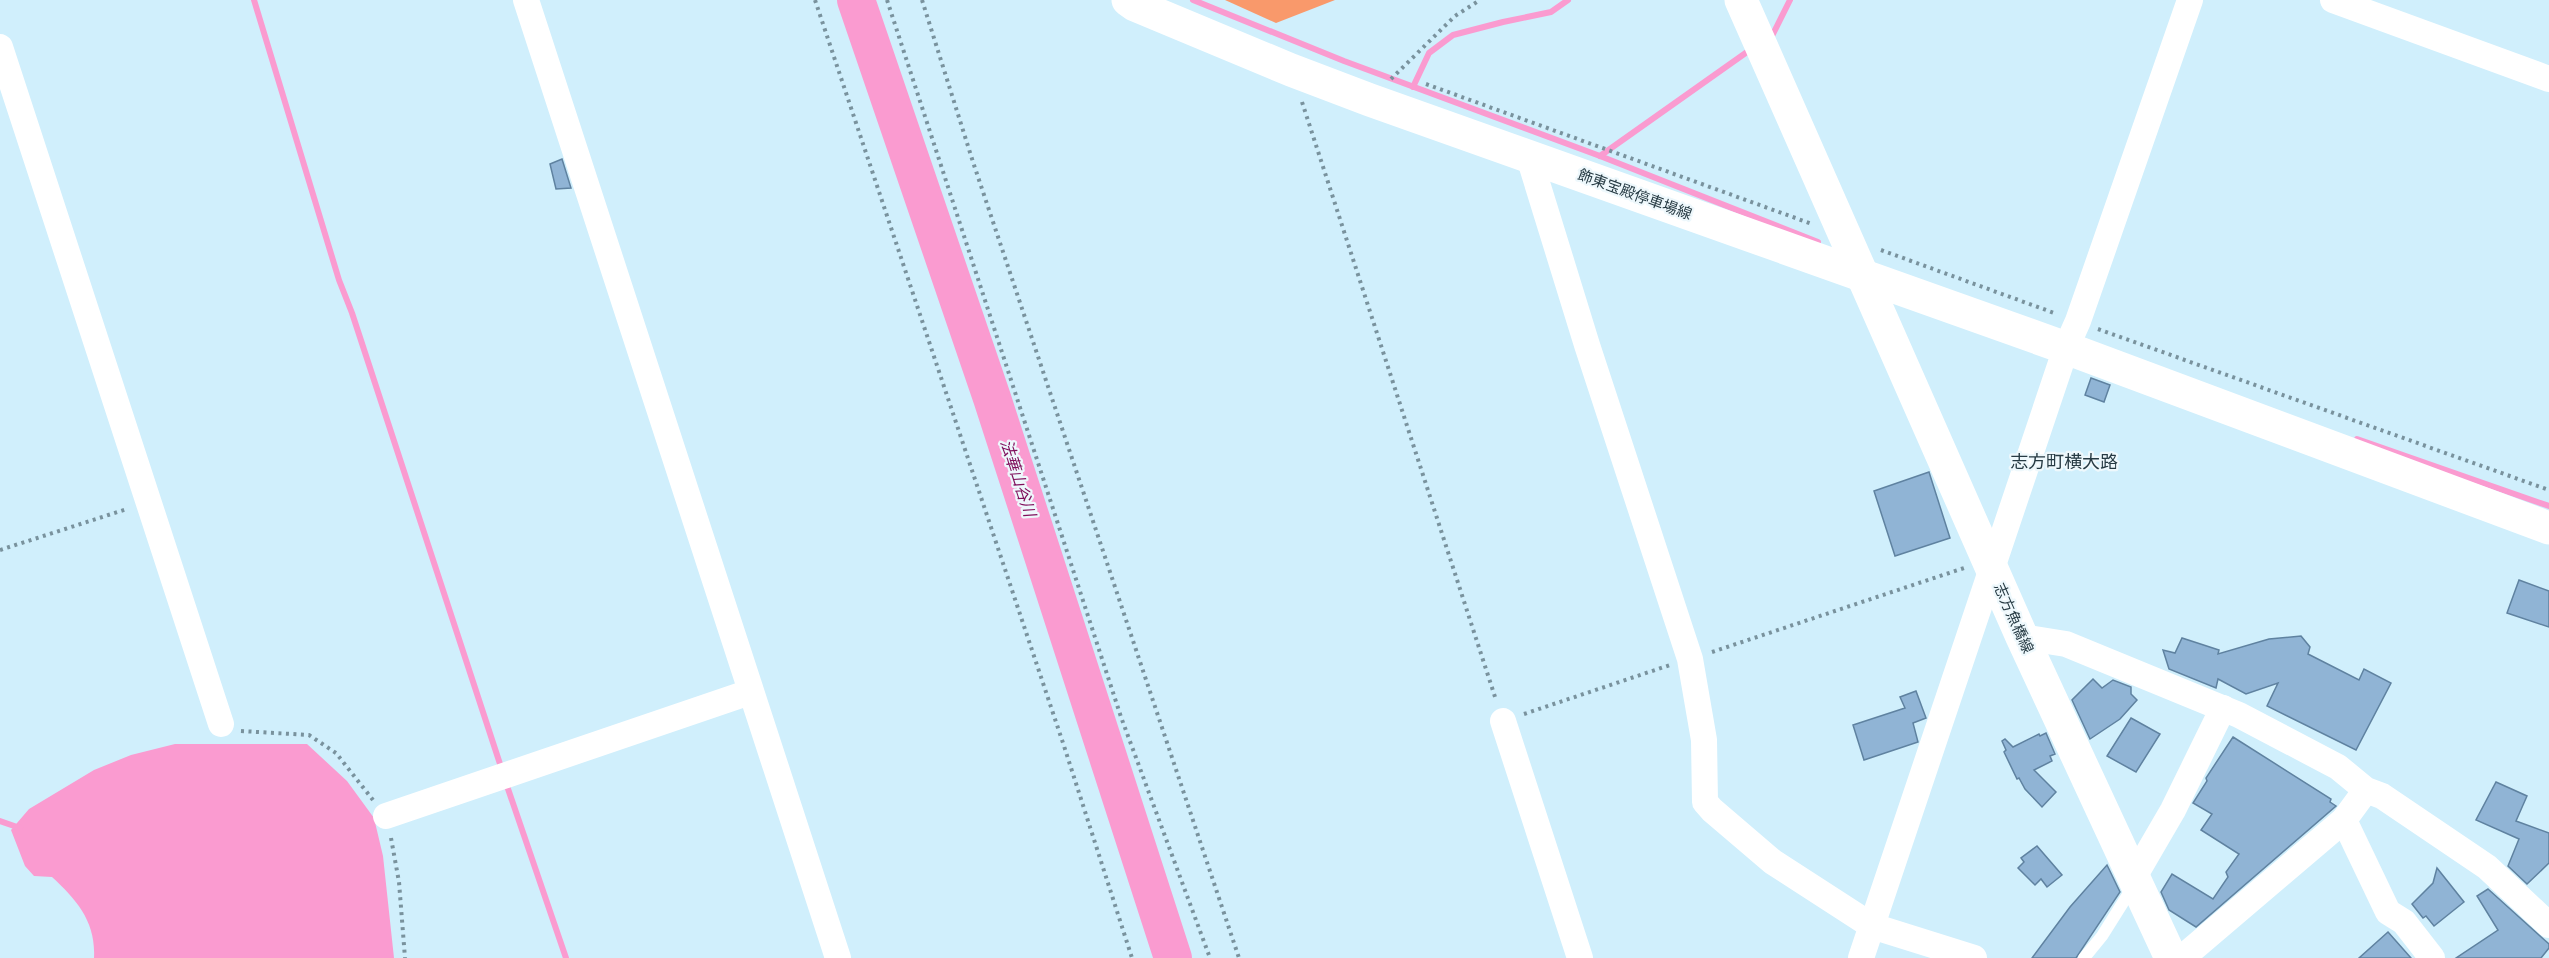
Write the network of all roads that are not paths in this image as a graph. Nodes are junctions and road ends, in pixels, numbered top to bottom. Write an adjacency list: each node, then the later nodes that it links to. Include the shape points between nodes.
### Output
1 (526, 0): 14 (street)
2 (1128, 0): 8 (main road, 飾東宝殿停車場線, via 1291,70)
3 (1741, 0): 9 (main road)
4 (2190, 0): 10 (street)
5 (2333, 0): 7 (street)
6 (0, 47): 17 (street)
7 (2549, 79)
8 (1529, 157): 9 (main road, 飾東宝殿停車場線); 23 (street, via 1690,659 1704,740 1706,802 1773,862)
9 (1854, 254): 10 (main road, 飾東宝殿停車場線); 12 (main road, 志方魚橋線)
10 (2073, 332): 11 (main road, 飾東宝殿停車場線); 12 (street)
11 (2549, 528)
12 (1993, 568): 13 (main road, 志方魚橋線); 23 (street)
13 (2022, 638): 15 (street, via 2066,644); 21 (main road, 志方魚橋線)
14 (750, 692): 19 (street); 24 (street)
15 (2223, 708): 18 (street, via 2338,767); 21 (street)
16 (1503, 721): 25 (street)
17 (221, 724)
18 (2366, 790): 20 (street); 22 (street, via 2382,796 2487,867)
19 (386, 816)
20 (2344, 820): 30 (street); 31 (street, via 2388,912 2404,922)
21 (2135, 880): 28 (lane, via 2102,936); 29 (main road, 志方魚橋線)
22 (2549, 925)
23 (1872, 926): 26 (street); 27 (street)
24 (838, 958)
25 (1580, 958)
26 (1861, 958)
27 (1974, 958)
28 (2084, 958)
29 (2171, 958)
30 (2182, 958)
31 (2432, 958)

